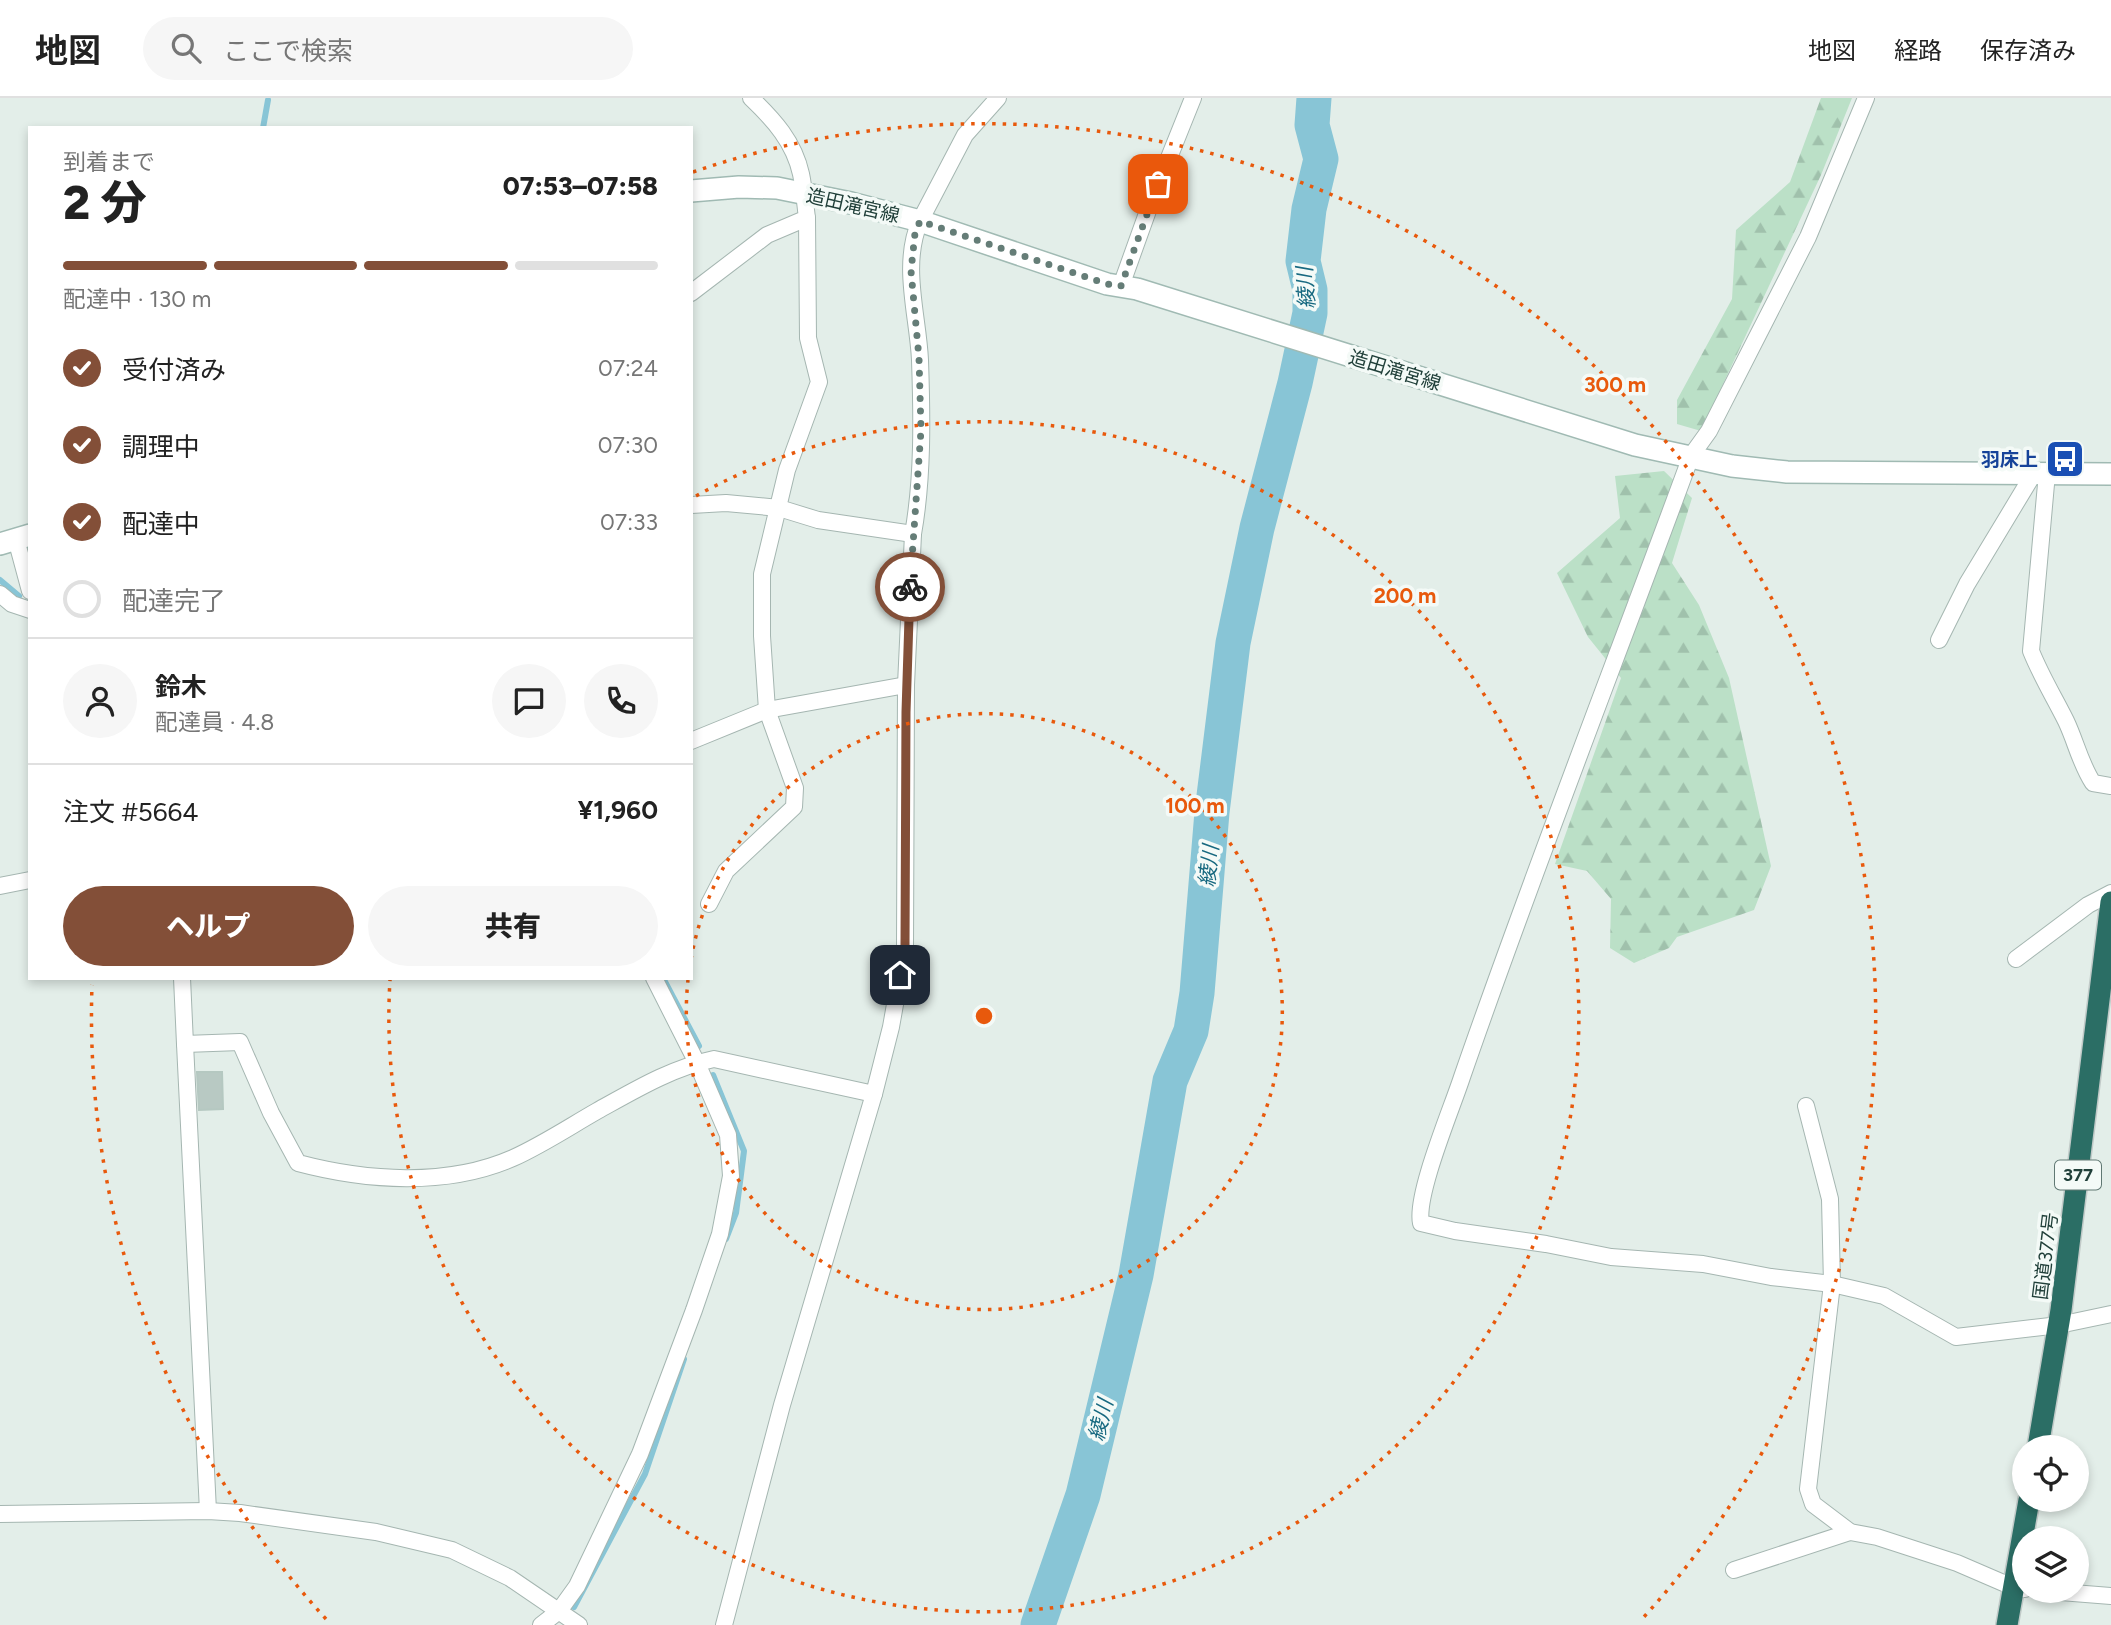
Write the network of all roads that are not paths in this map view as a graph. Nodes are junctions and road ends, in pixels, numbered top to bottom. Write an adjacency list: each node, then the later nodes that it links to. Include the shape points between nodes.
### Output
1 (751, 98): 6 (street, via 775,121 792,148)
2 (1193, 98): 9 (street)
3 (1866, 98): 11 (street, via 1808,237 1709,431)
4 (992, 100): 8 (street, via 965,135)
5 (693, 191): 6 (main road, 造田滝宮線, via 739,187)
6 (803, 193): 7 (street); 8 (main road, 造田滝宮線)
7 (807, 218): 10 (street, via 767,235); 15 (street, via 808,338 819,382 787,470)
8 (920, 221): 9 (main road, 造田滝宮線); 16 (street, via 911,271 921,430)
9 (1122, 286): 11 (main road, 造田滝宮線, via 1635,445)
10 (693, 291)
11 (1691, 456): 12 (main road, 造田滝宮線, via 1787,472); 38 (street, via 1474,1042 1419,1212 1421,1223 1455,1231 1611,1257 1703,1264)
12 (2041, 473): 13 (main road, 造田滝宮線); 21 (street, via 1967,584); 25 (street, via 2031,651 2067,723 2082,766 2093,783)
13 (2111, 474)
14 (693, 505): 15 (street)
15 (779, 508): 16 (street, via 818,520); 23 (street, via 762,574)
16 (913, 534): 22 (street)
17 (15, 540): 18 (street)
18 (28, 584)
19 (0, 594): 20 (street)
20 (28, 609)
21 (1939, 640)
22 (906, 685): 23 (street); 36 (street, via 905,948)
23 (767, 710): 24 (street); 30 (street, via 795,788 794,807 726,871)
24 (693, 740)
25 (2111, 786)
26 (28, 880): 27 (street)
27 (0, 886)
28 (2111, 893): 31 (street)
29 (2111, 902): 40 (highway, 国道377号 / 377)
30 (709, 904)
31 (2016, 959)
32 (182, 980): 34 (street)
33 (655, 980): 35 (street)
34 (185, 1044): 35 (street, via 240,1042 298,1163 331,1172 414,1179 476,1171 513,1158 659,1077); 42 (street)
35 (697, 1063): 36 (street, via 713,1059); 50 (street, via 728,1135 731,1175 720,1234 640,1454 577,1586)
36 (874, 1094): 53 (street, via 782,1405)
37 (1806, 1105): 38 (street, via 1830,1199)
38 (1832, 1284): 40 (street, via 1884,1296 1956,1336); 44 (street, via 1808,1489 1813,1504)
39 (2111, 1314): 40 (street)
40 (2059, 1325): 41 (highway, 国道377号 / 377)
41 (2040, 1435)
42 (208, 1511): 43 (street); 50 (street, via 376,1532 452,1550 510,1578)
43 (0, 1514)
44 (1850, 1532): 45 (street); 46 (street)
45 (1734, 1570)
46 (2012, 1585)
47 (2089, 1594): 48 (street)
48 (2111, 1596)
49 (2015, 1603): 54 (highway)
50 (559, 1611): 51 (street); 52 (street)
51 (541, 1625)
52 (577, 1625)
53 (724, 1625)
54 (2007, 1625)

